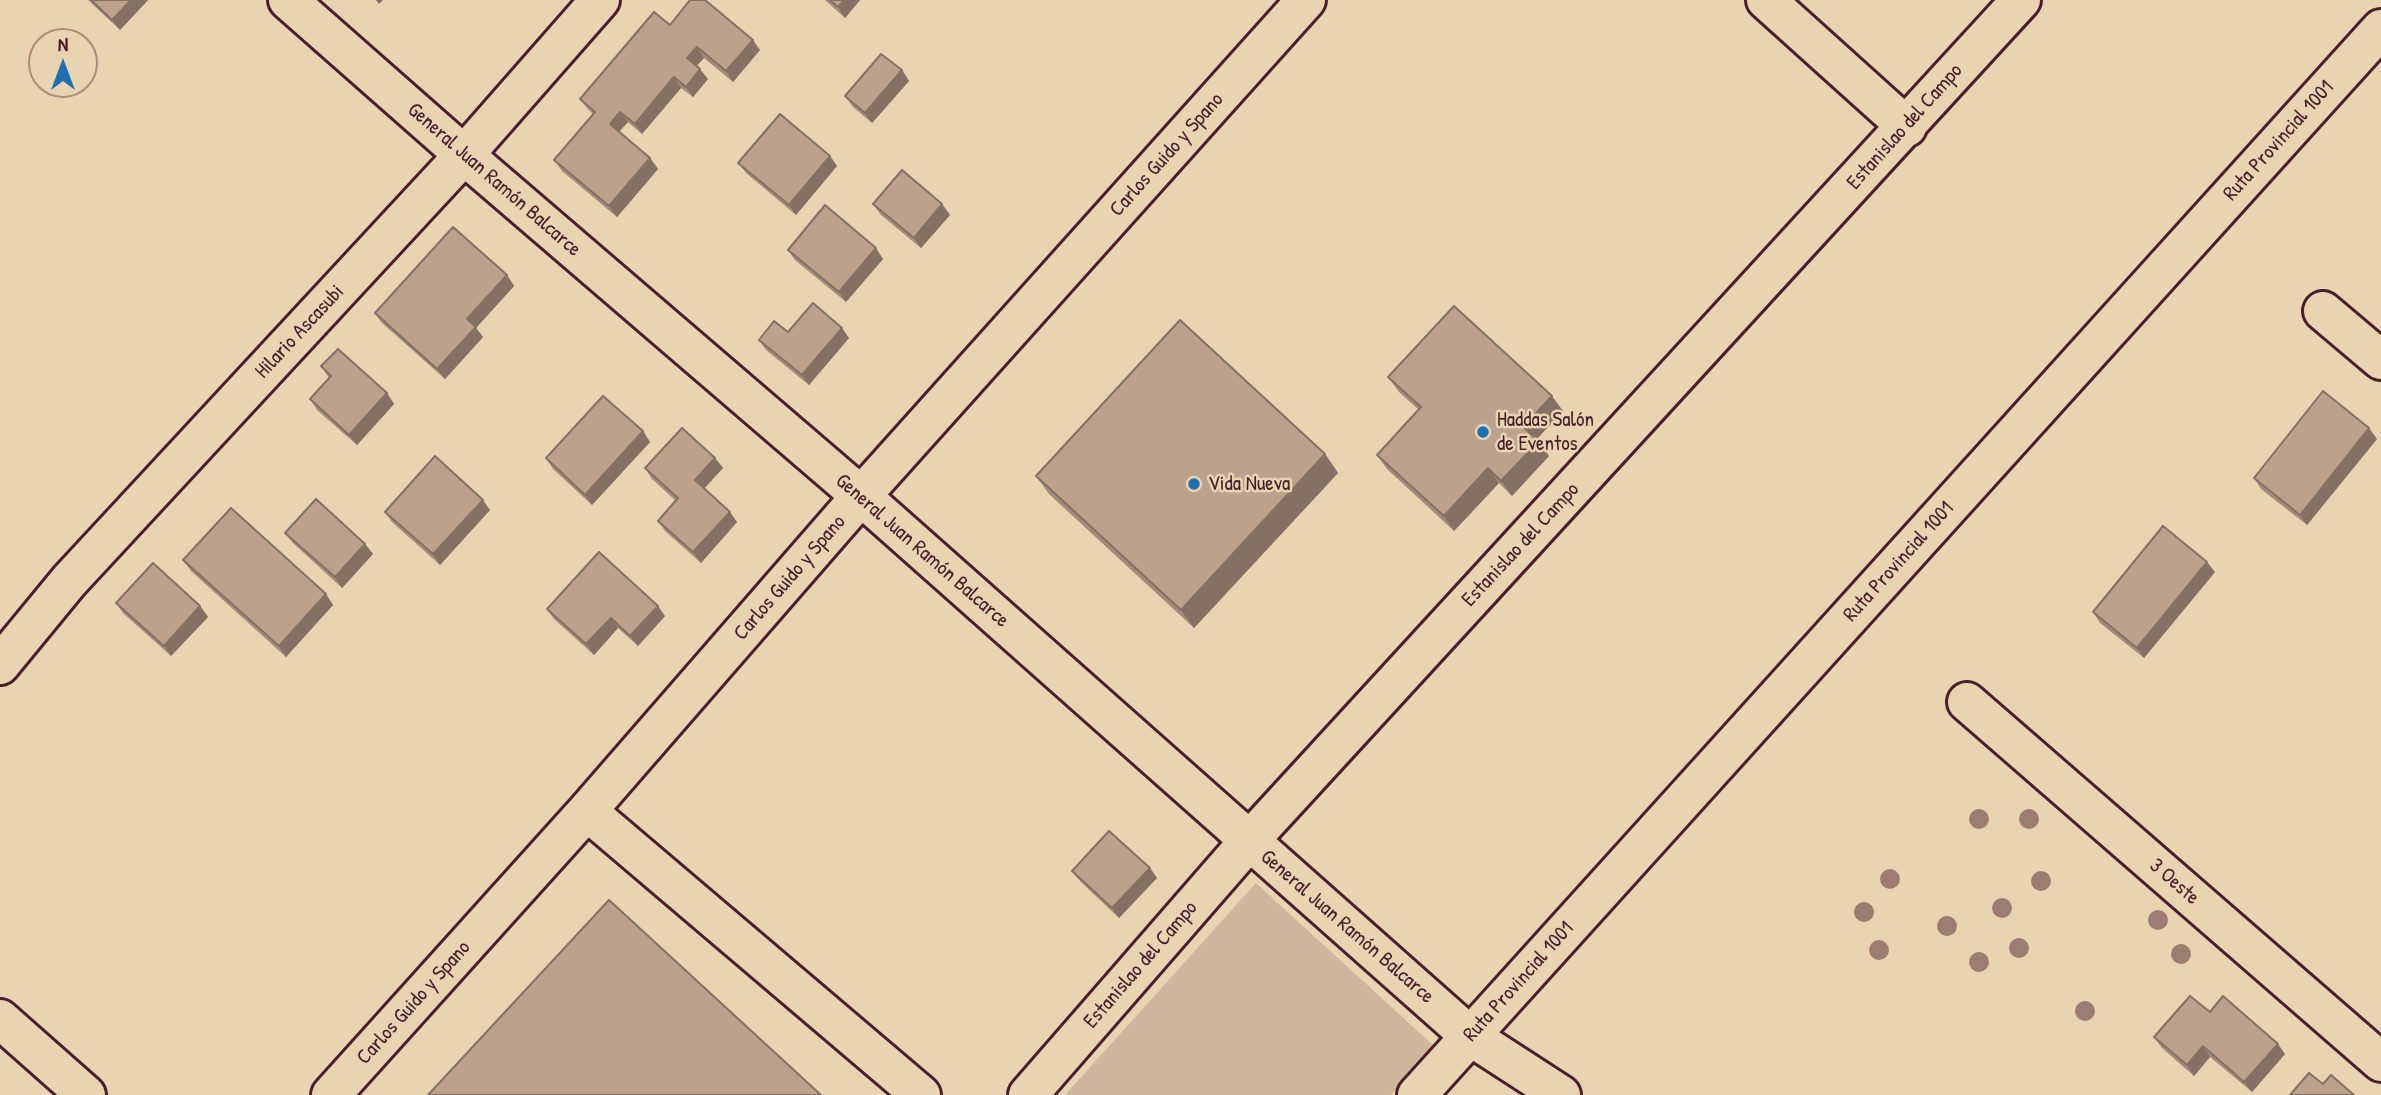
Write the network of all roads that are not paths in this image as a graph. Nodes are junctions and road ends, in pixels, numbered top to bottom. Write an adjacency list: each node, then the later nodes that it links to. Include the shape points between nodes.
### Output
1 (288, 0): 8 (street, General Juan Ramón Balcarce)
2 (600, 0): 8 (street, Hilario Ascasubi)
3 (1306, 0): 11 (street, Carlos Guido y Spano)
4 (1766, 0): 7 (street)
5 (2021, 0): 7 (street, Estanislao del Campo)
6 (2381, 29): 17 (street, Ruta Provincial 1001)
7 (1906, 127): 15 (street, Estanislao del Campo)
8 (464, 155): 11 (street, General Juan Ramón Balcarce); 12 (street, Hilario Ascasubi, via 69,581)
9 (2323, 310): 10 (street)
10 (2381, 360)
11 (861, 496): 14 (street, Carlos Guido y Spano); 15 (street, General Juan Ramón Balcarce)
12 (0, 665)
13 (1967, 702): 18 (street, 3 Oeste)
14 (587, 811): 20 (street, Carlos Guido y Spano); 21 (street)
15 (1249, 841): 17 (street, General Juan Ramón Balcarce); 22 (street, Estanislao del Campo)
16 (0, 1020): 19 (street)
17 (1470, 1036): 23 (street, Ruta Provincial 1001); 24 (street, General Juan Ramón Balcarce)
18 (2381, 1062)
19 (86, 1095)
20 (331, 1095)
21 (921, 1095)
22 (1028, 1095)
23 (1418, 1095)
24 (1561, 1095)

